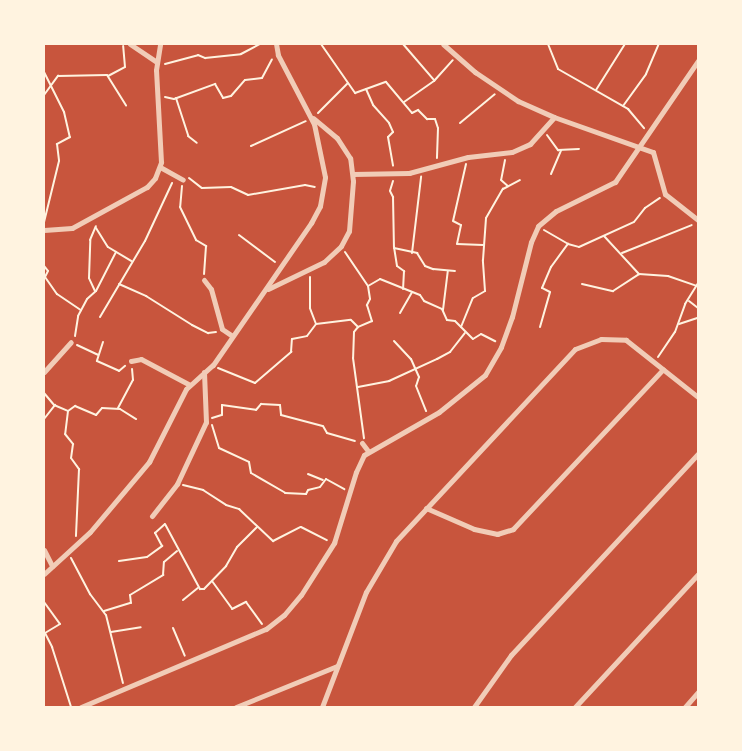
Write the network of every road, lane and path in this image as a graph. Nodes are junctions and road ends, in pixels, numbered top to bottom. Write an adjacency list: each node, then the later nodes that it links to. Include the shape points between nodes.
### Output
1 (122, 44): 17 (path, via 125,67)
2 (130, 44): 14 (street)
3 (160, 44): 14 (street)
4 (260, 44): 14 (path, via 241,54 204,58 198,55 159,65)
5 (276, 44): 12 (street)
6 (321, 44): 19 (path)
7 (403, 44): 18 (path)
8 (443, 44): 13 (street)
9 (548, 44): 23 (path, via 558,69)
10 (626, 44): 23 (path)
11 (659, 44): 29 (path, via 646,74)
12 (277, 50): 26 (path, via 262,78 245,80 230,96 223,98 215,84); 31 (street)
13 (456, 57): 18 (path); 22 (street)
14 (157, 62): 24 (street)
15 (698, 62): 34 (street, via 674,100)
16 (44, 72): 20 (path)
17 (108, 76): 20 (path, via 58,76); 28 (path)
18 (434, 81): 27 (path)
19 (348, 83): 21 (path, via 355,93); 31 (path)
20 (52, 87): 25 (path); 55 (path, via 64,112 70,137 57,144 58,161)
21 (366, 89): 27 (path, via 386,82); 46 (path, via 372,105 393,132 388,137)
22 (501, 90): 30 (street); 32 (path)
23 (596, 90): 29 (path)
24 (157, 91): 26 (path, via 167,98); 43 (street)
25 (44, 95)
26 (176, 98): 35 (path, via 188,136)
27 (404, 102): 42 (path, via 412,112 418,110 427,119 435,119)
28 (126, 105)
29 (623, 106): 34 (path)
30 (554, 117): 33 (street); 36 (street)
31 (312, 118): 37 (path); 45 (street, via 344,147); 52 (street, via 324,165)
32 (460, 123)
33 (544, 132): 39 (path); 40 (street, via 530,144)
34 (647, 132): 36 (street)
35 (197, 143)
36 (638, 145): 53 (street, via 655,154); 56 (street, via 615,182 556,211)
37 (251, 146)
38 (580, 149): 39 (path)
39 (560, 150): 47 (path)
40 (507, 152): 41 (street); 51 (path, via 501,180)
41 (468, 158): 42 (street); 62 (path, via 453,221 460,225 457,244)
42 (438, 165): 44 (street)
43 (160, 167): 48 (street); 57 (street, via 153,181 142,190 72,228)
44 (422, 170): 46 (street); 65 (path)
45 (353, 174): 46 (street); 61 (street, via 352,217)
46 (395, 174): 63 (path, via 390,192 393,197)
47 (551, 174)
48 (174, 176): 49 (street); 67 (path, via 162,206)
49 (183, 180): 52 (path, via 190,178 202,188 231,187 248,194 305,185); 74 (path, via 180,207 196,240 206,246)
50 (520, 180): 51 (path)
51 (508, 186): 62 (path, via 486,218)
52 (325, 188): 69 (street, via 312,223)
53 (665, 194): 54 (street); 59 (path, via 645,208 634,222)
54 (698, 221): 66 (path)
55 (44, 222)
56 (538, 226): 60 (path); 101 (street, via 530,242)
57 (44, 230)
58 (239, 235): 69 (path)
59 (604, 236): 60 (path, via 579,247); 66 (path)
60 (568, 244): 94 (path, via 551,267 542,288 550,292)
61 (341, 246): 70 (street); 78 (path)
62 (483, 246): 92 (path, via 484,291 473,298)
63 (394, 248): 65 (path); 80 (path, via 397,266 404,271)
64 (116, 252): 67 (path); 81 (path); 81 (path, via 101,239 96,226 90,240 89,278)
65 (412, 252): 71 (path, via 417,253 425,266)
66 (622, 253): 73 (path)
67 (131, 261): 75 (path)
68 (44, 266): 85 (path, via 48,270 45,277 57,294)
69 (281, 266): 79 (street)
70 (310, 270): 79 (street); 90 (path, via 310,308)
71 (448, 270): 72 (path); 87 (path)
72 (455, 272)
73 (639, 274): 76 (path, via 613,291); 77 (path, via 668,276)
74 (204, 280): 95 (street, via 211,289)
75 (118, 284): 88 (path); 95 (path, via 146,296 208,333)
76 (582, 284)
77 (698, 284): 83 (path)
78 (368, 286): 80 (path, via 380,279); 93 (path, via 370,299 367,305 372,321)
79 (266, 289): 97 (street)
80 (402, 290): 82 (path)
81 (95, 291): 85 (path)
82 (412, 292): 86 (path); 87 (path, via 442,309)
83 (689, 301): 84 (path); 91 (path)
84 (698, 308)
85 (81, 310): 99 (path)
86 (400, 314)
87 (442, 314): 92 (path)
88 (100, 317)
89 (698, 318): 91 (path)
90 (316, 324): 93 (path, via 351,320); 105 (path, via 307,336 292,339 291,352 255,384)
91 (678, 324): 104 (path)
92 (461, 326): 96 (path)
93 (358, 327): 111 (path, via 354,332 353,358)
94 (540, 327)
95 (223, 331): 97 (street)
96 (465, 333): 101 (path, via 473,339 481,334); 106 (path, via 450,352)
97 (231, 335): 105 (street)
98 (394, 341): 106 (path)
99 (71, 342): 102 (path); 108 (street)
100 (103, 342): 102 (path)
101 (501, 347): 117 (street, via 485,375)
102 (98, 355): 103 (path, via 98,361 119,371)
103 (131, 361): 110 (street, via 141,358); 115 (path, via 133,380)
104 (654, 361): 107 (street); 128 (street, via 620,338 589,341 575,349)
105 (212, 365): 109 (street)
106 (415, 369): 111 (path, via 389,381); 117 (path, via 419,377 416,386 420,402)
107 (663, 369): 113 (street); 128 (street, via 514,529 497,534 474,529)
108 (44, 372)
109 (204, 372): 110 (street); 120 (street)
110 (190, 386): 131 (street, via 152,458 119,500)
111 (358, 386): 121 (path, via 365,432)
112 (44, 393): 114 (path)
113 (698, 397)
114 (55, 405): 116 (path); 118 (path)
115 (118, 409): 116 (path, via 102,408 96,415 75,406); 119 (path)
116 (68, 411): 131 (path, via 65,434 74,444 71,458 79,469)
117 (430, 417): 122 (street)
118 (44, 418)
119 (136, 419)
120 (207, 419): 121 (path, via 222,415 222,405 256,410 261,404 280,405 281,415 323,426 327,433); 125 (path, via 215,431 219,448 250,462 251,473 284,493 306,494 308,490 320,487); 126 (street)
121 (362, 443): 122 (street)
122 (368, 451): 127 (street, via 356,472)
123 (698, 454): 157 (street, via 511,655)
124 (308, 474): 125 (path)
125 (323, 480): 127 (path)
126 (178, 484): 129 (street); 130 (path, via 203,490 226,506 239,509)
127 (350, 492): 132 (street)
128 (426, 508): 150 (street, via 381,563)
129 (152, 516)
130 (257, 526): 132 (path, via 273,541 301,527); 140 (path)
131 (76, 543): 134 (street)
132 (334, 543): 147 (street, via 301,595 284,615)
133 (44, 550): 137 (street)
134 (68, 551): 137 (street); 144 (path, via 81,580)
135 (177, 551): 136 (path, via 165,524 156,533 162,546 147,557); 141 (path); 144 (path, via 164,562 162,575 130,595 132,603)
136 (119, 561)
137 (52, 566): 138 (street)
138 (44, 574)
139 (698, 574): 158 (street)
140 (212, 581): 141 (path, via 204,589); 147 (path, via 232,609 246,602)
141 (198, 588): 142 (path)
142 (182, 600)
143 (44, 602): 153 (path, via 60,624 45,633)
144 (104, 611): 148 (path)
145 (141, 627): 148 (path)
146 (173, 628): 149 (path)
147 (266, 629): 149 (street)
148 (111, 632): 151 (path)
149 (188, 662): 151 (street)
150 (337, 666): 155 (street); 156 (street)
151 (124, 690): 154 (street)
152 (698, 692): 159 (street)
153 (71, 707)
154 (81, 707)
155 (236, 707)
156 (322, 707)
157 (474, 707)
158 (575, 707)
159 (684, 707)

